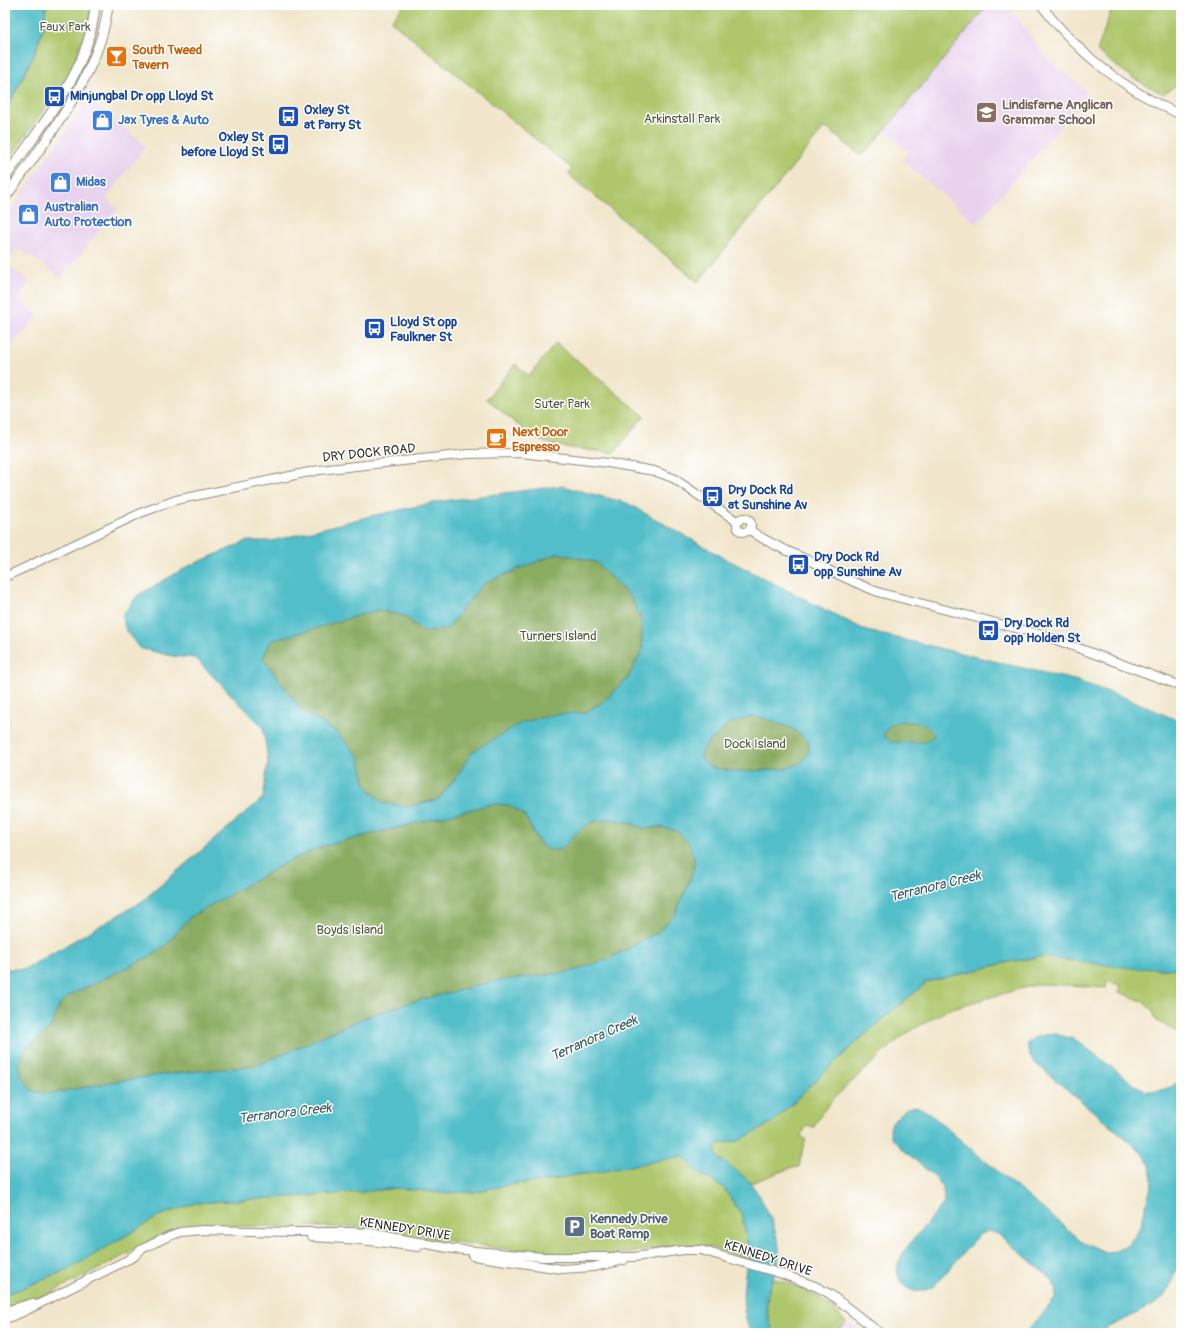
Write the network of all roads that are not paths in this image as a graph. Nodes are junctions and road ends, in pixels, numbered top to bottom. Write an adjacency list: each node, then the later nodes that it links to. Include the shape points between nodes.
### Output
1 (95, 5): 5 (main road, via 87,46 75,74)
2 (108, 5): 6 (main road, via 102,38 84,80 68,108)
3 (1041, 5): 4 (street, via 1066,35 1099,66 1135,92)
4 (1181, 115)
5 (5, 178)
6 (5, 198)
7 (5, 577): 8 (street, DRY DOCK ROAD, via 137,514 176,500 311,472 468,454 521,453 608,463 654,471 674,478 738,522 743,518 748,520 752,524 750,530 763,539 875,591 1043,635)
8 (1181, 686)
9 (530, 1256): 10 (street, KENNEDY DRIVE); 11 (street, KENNEDY DRIVE, via 454,1249 371,1233 202,1230 169,1236); 12 (street, via 541,1261 582,1264)
10 (634, 1257): 12 (street, KENNEDY DRIVE); 16 (street, KENNEDY DRIVE, via 693,1249 779,1273 830,1294)
11 (130, 1258): 12 (street, KENNEDY DRIVE, via 168,1241 191,1235 327,1237 387,1243 562,1269); 13 (street, KENNEDY DRIVE)
12 (585, 1268)
13 (50, 1298): 14 (street, KENNEDY DRIVE); 15 (street, KENNEDY DRIVE)
14 (5, 1311)
15 (5, 1319)
16 (880, 1333)

